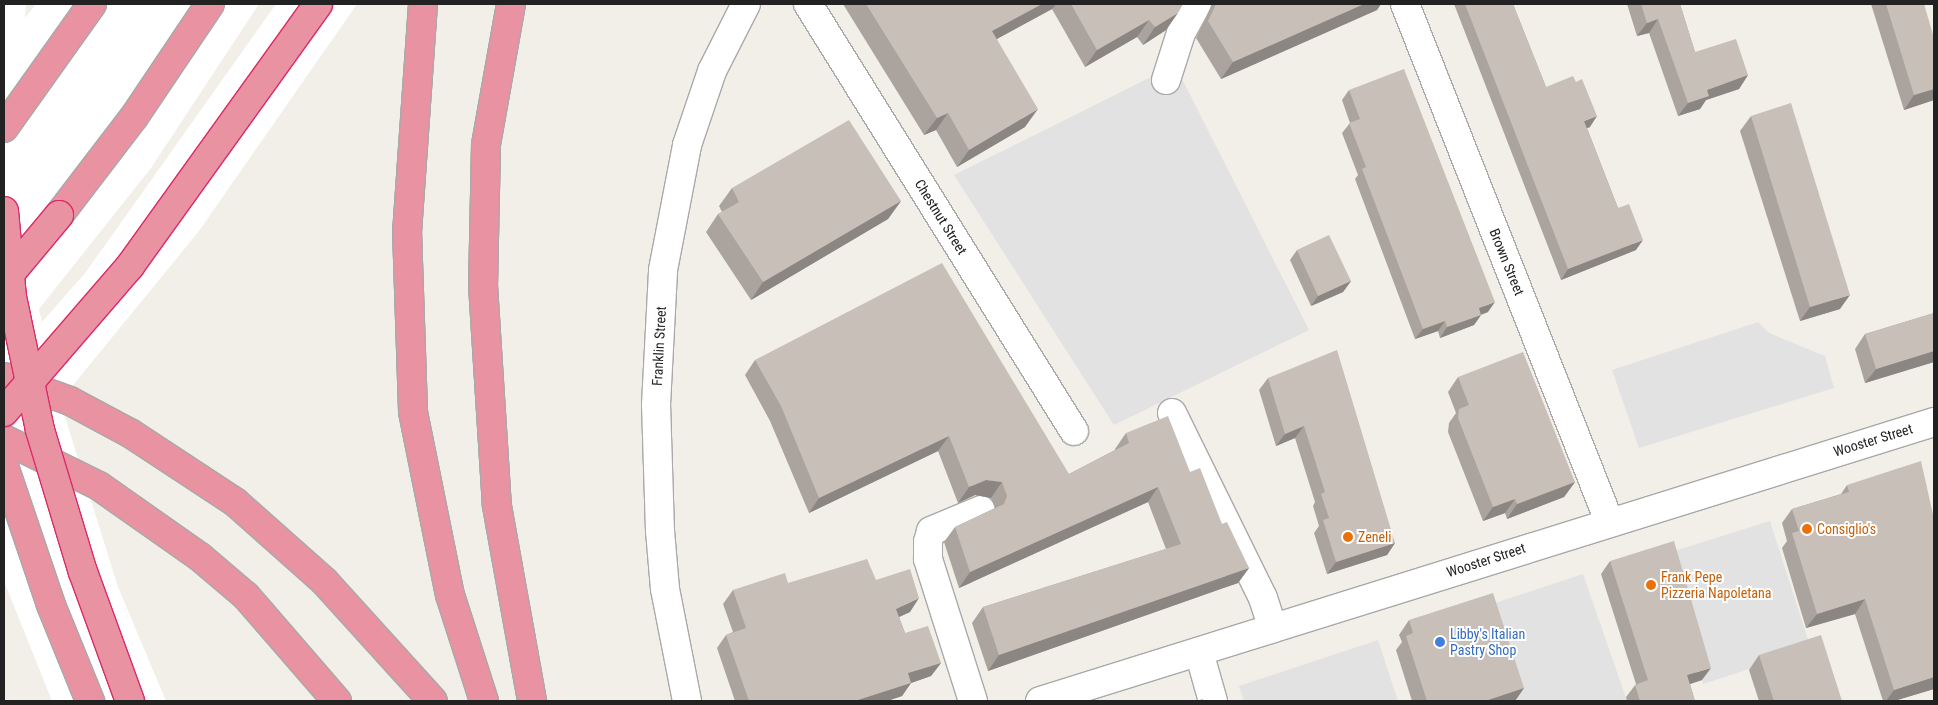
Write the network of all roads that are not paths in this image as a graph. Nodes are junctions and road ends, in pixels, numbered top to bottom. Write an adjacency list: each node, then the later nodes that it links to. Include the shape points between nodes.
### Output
1 (92, 4): 11 (highway)
2 (210, 4): 13 (highway, bridge, via 134,117)
3 (318, 4): 15 (highway, bridge, via 130,266)
4 (423, 4): 29 (highway, via 409,167 408,343 424,478 465,645)
5 (511, 4): 30 (highway, via 486,145 483,285 496,506)
6 (746, 4): 31 (street, Franklin Street, via 712,71 687,145 663,270 656,406 660,531 665,589)
7 (808, 4): 18 (street, Chestnut Street)
8 (1197, 4): 10 (street, via 1181,33)
9 (1405, 4): 22 (street, Brown Street)
10 (1166, 80)
11 (4, 128)
12 (4, 211): 26 (highway, bridge, via 12,297 40,430 83,572)
13 (4, 281)
14 (4, 377): 28 (highway, via 70,401 130,433 235,502 324,581)
15 (4, 412)
16 (1172, 413): 23 (street, via 1263,598)
17 (1934, 422): 22 (street, Wooster Street)
18 (1074, 431)
19 (4, 439): 27 (highway, via 99,486 200,557 246,596)
20 (4, 466): 25 (highway, via 51,605)
21 (981, 510): 32 (street, via 931,531 928,542 928,559)
22 (1609, 521): 23 (street, Wooster Street)
23 (1273, 628): 24 (street, Wooster Street)
24 (1199, 652): 33 (street, Wooster Street); 34 (street)
25 (90, 701)
26 (130, 701)
27 (337, 701)
28 (433, 701)
29 (484, 701)
30 (532, 701)
31 (686, 701)
32 (973, 701)
33 (1040, 701)
34 (1214, 701)

